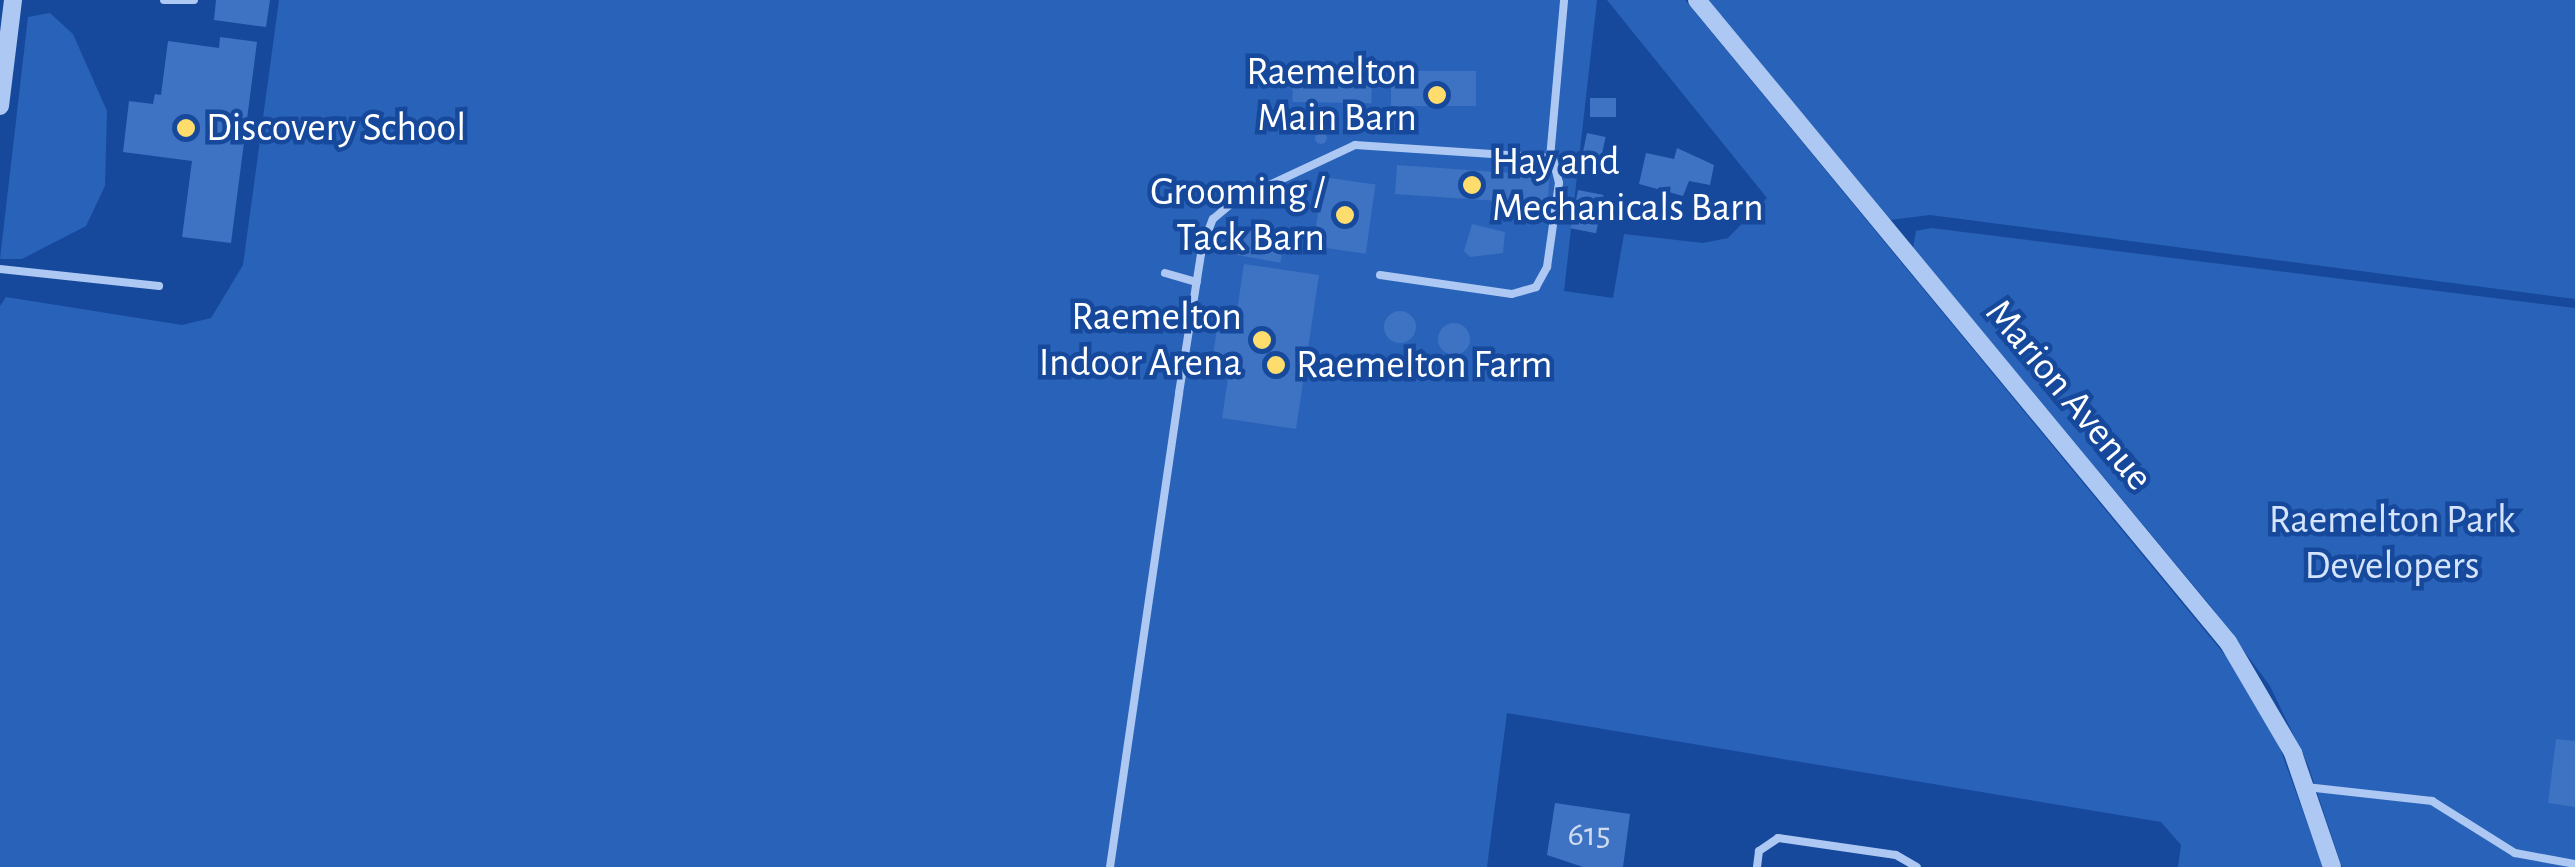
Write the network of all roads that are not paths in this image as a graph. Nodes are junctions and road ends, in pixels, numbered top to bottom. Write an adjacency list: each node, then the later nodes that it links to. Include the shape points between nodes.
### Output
1 (14, 0): 6 (street)
2 (164, 0): 3 (lane)
3 (194, 0)
4 (1564, 0): 7 (lane, via 1552,78)
5 (1697, 0): 13 (street, Marion Avenue, via 2228,642 2269,704)
6 (0, 106)
7 (1552, 155): 10 (lane, via 1560,182 1547,267 1536,288 1512,294); 11 (lane, via 1346,147 1223,208 1206,232)
8 (0, 269): 12 (lane)
9 (1164, 273): 11 (lane)
10 (1380, 276)
11 (1197, 282): 15 (lane)
12 (160, 286)
13 (2306, 787): 14 (lane, via 2432,801 2500,846); 18 (street, Marion Avenue)
14 (2575, 864)
15 (1110, 867)
16 (1757, 867): 17 (lane, via 1759,851 1778,838 1896,855)
17 (1917, 867)
18 (2332, 867)

